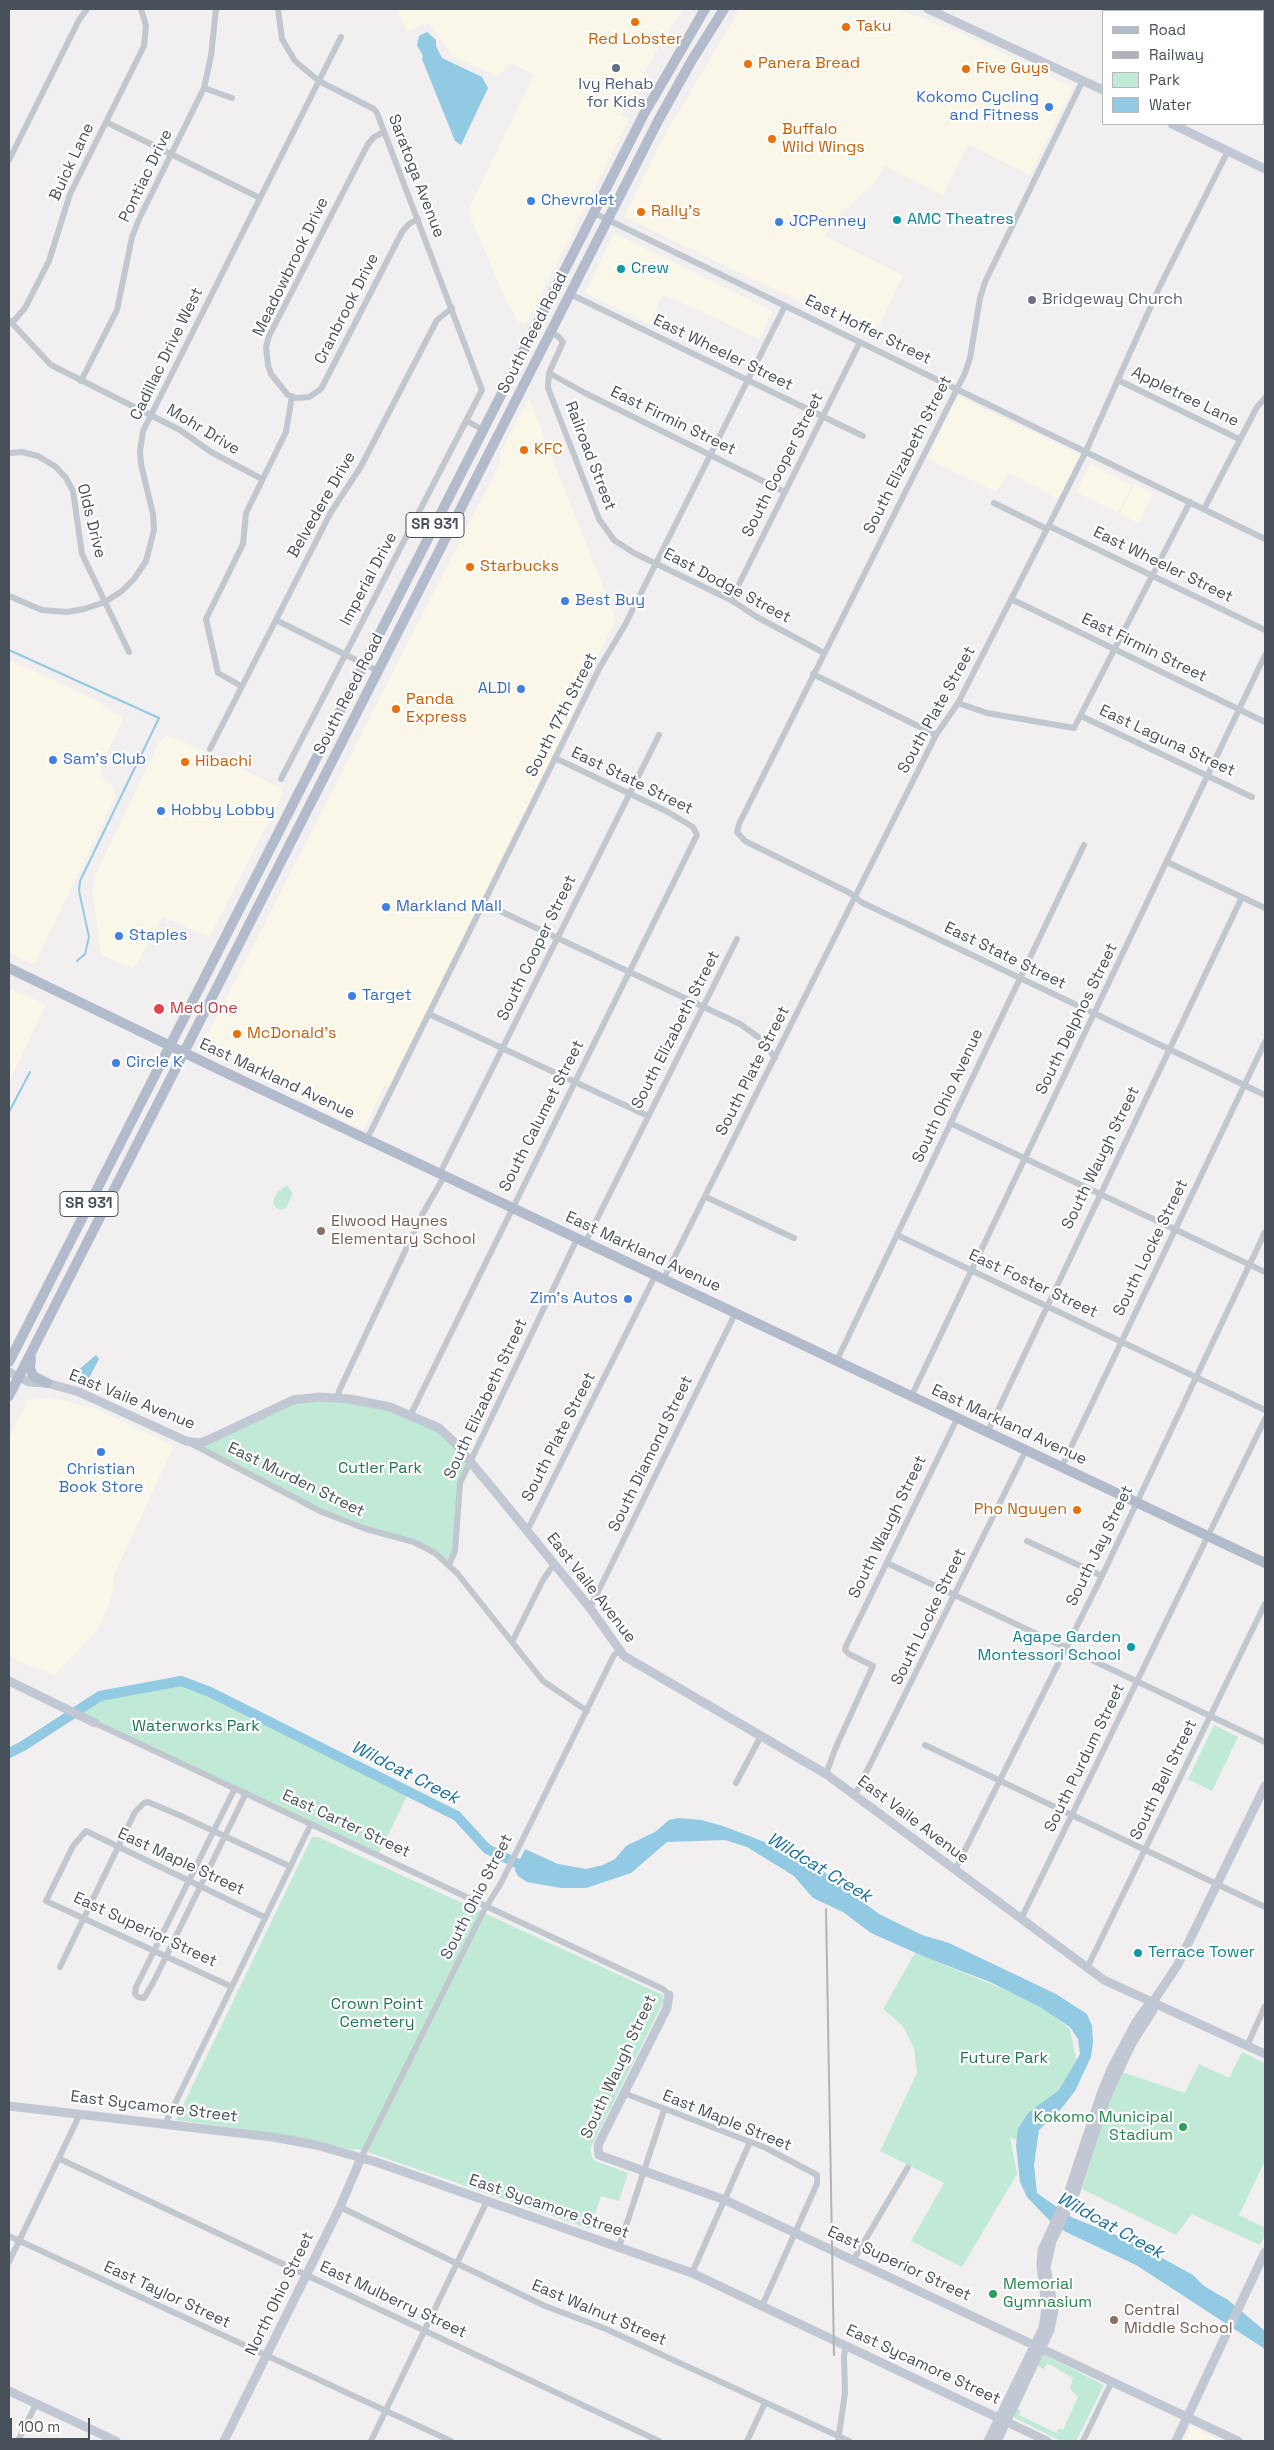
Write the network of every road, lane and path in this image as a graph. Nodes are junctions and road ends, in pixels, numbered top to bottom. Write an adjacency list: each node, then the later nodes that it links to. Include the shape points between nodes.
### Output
1 (87, 9): 19 (street)
2 (141, 9): 14 (street, Buick Lane, via 146,26 144,46)
3 (216, 9): 11 (street, Pontiac Drive)
4 (278, 9): 10 (street, Saratoga Avenue, via 282,40 295,61)
5 (705, 9): 22 (main road, South Reed Road / SR 931, via 644,114)
6 (724, 9): 24 (main road, South Reed Road / SR 931, via 692,60)
7 (928, 9): 9 (street)
8 (341, 37): 10 (street, Cadillac Drive West)
9 (1083, 80): 12 (street); 35 (street, South Elizabeth Street, via 985,282 970,358)
10 (319, 81): 16 (street, Saratoga Avenue, via 374,109); 21 (street, Cadillac Drive West)
11 (204, 88): 13 (street); 18 (street, Pontiac Drive)
12 (1102, 90)
13 (232, 98)
14 (106, 122): 18 (street); 28 (street, Buick Lane, via 70,194 49,260 25,308)
15 (1174, 125): 17 (street)
16 (384, 132): 23 (street, Saratoga Avenue); 37 (street, Meadowbrook Drive, via 368,144 266,347 268,365 283,390)
17 (1228, 151): 20 (street); 33 (street, South Plate Street, via 1159,288)
18 (171, 154): 21 (street); 34 (street, Pontiac Drive, via 132,238 117,310)
19 (9, 160)
20 (1265, 169)
21 (260, 198): 39 (street, Cadillac Drive West)
22 (594, 213): 24 (street, East Hoffer Street); 42 (main road, South Reed Road / SR 931)
23 (418, 219): 27 (street, Saratoga Avenue); 37 (street, Cranbrook Drive, via 402,232 321,389 308,396)
24 (608, 220): 25 (main road, South Reed Road / SR 931); 26 (street, East Hoffer Street)
25 (570, 294): 29 (main road, South Reed Road / SR 931); 32 (street, East Wheeler Street)
26 (785, 306): 30 (street, East Hoffer Street); 32 (street, South 17th Street)
27 (452, 308): 36 (street, Saratoga Avenue, via 481,383); 62 (street, Belvedere Drive, via 437,320 360,468 322,528)
28 (10, 322): 34 (street, Mohr Drive, via 51,365)
29 (551, 332): 31 (street, via 562,342); 70 (main road, South Reed Road / SR 931)
30 (860, 342): 35 (street, East Hoffer Street); 40 (street, South Cooper Street)
31 (549, 373): 47 (street, East Firmin Street); 55 (street, Railroad Street, via 548,388 583,480 605,531)
32 (748, 380): 40 (street, East Wheeler Street); 47 (street, South 17th Street)
33 (1118, 380): 44 (street, Appletree Lane); 45 (street, South Plate Street)
34 (81, 381): 39 (street, Mohr Drive)
35 (957, 388): 45 (street, East Hoffer Street); 66 (street, South Elizabeth Street)
36 (481, 392): 41 (street, Imperial Drive)
37 (292, 396): 48 (street, via 286,432)
38 (1265, 398): 44 (street)
39 (150, 415): 48 (street, Mohr Drive); 61 (street, Cadillac Drive West, via 140,451 153,514 151,547 134,579)
40 (823, 417): 43 (street, East Wheeler Street); 49 (street, South Cooper Street)
41 (467, 421): 42 (street); 67 (street, Imperial Drive)
42 (483, 430): 69 (main road, South Reed Road / SR 931)
43 (863, 436)
44 (1239, 439): 52 (street)
45 (1086, 451): 50 (street, East Hoffer Street); 53 (street, South Plate Street)
46 (9, 453): 61 (street, Olds Drive, via 38,456 66,478 73,491 82,554)
47 (710, 454): 49 (street, East Firmin Street); 56 (street, South 17th Street)
48 (262, 479): 72 (street, via 246,513 243,544 206,623 218,673)
49 (785, 492): 60 (street, South Cooper Street)
50 (1190, 502): 52 (street, East Hoffer Street); 57 (street)
51 (994, 503): 53 (street, East Wheeler Street)
52 (1204, 509): 54 (street, East Hoffer Street)
53 (1048, 528): 57 (street, East Wheeler Street); 59 (street, South Plate Street)
54 (1265, 539)
55 (618, 543): 56 (street, East Dodge Street)
56 (656, 563): 60 (street, East Dodge Street); 80 (street, South 17th Street)
57 (1152, 575): 63 (street, East Wheeler Street); 64 (street)
58 (9, 596): 61 (street, Cadillac Drive West, via 51,611 84,609)
59 (1012, 599): 64 (street, East Firmin Street); 73 (street, South Plate Street)
60 (731, 600): 66 (street, East Dodge Street)
61 (105, 602): 65 (street, Olds Drive)
62 (276, 620): 67 (street); 72 (street, Belvedere Drive)
63 (1265, 630)
64 (1114, 649): 74 (street, East Firmin Street); 75 (street)
65 (129, 652)
66 (824, 653): 71 (street, South Elizabeth Street)
67 (345, 654): 69 (street); 82 (street, Imperial Drive)
68 (1265, 655): 74 (street, South Delphos Street)
69 (364, 663): 70 (street); 102 (main road, South Reed Road / SR 931)
70 (378, 671): 105 (main road, South Reed Road / SR 931)
71 (813, 674): 78 (street); 86 (street, South Elizabeth Street, via 739,824)
72 (241, 686): 79 (street, Belvedere Drive)
73 (958, 703): 75 (street, East Laguna Street, via 987,713 1066,728 1074,728); 78 (street, South Plate Street)
74 (1238, 708): 76 (street, East Firmin Street); 81 (street, South Delphos Street)
75 (1081, 716): 81 (street, East Laguna Street)
76 (1265, 722)
77 (658, 735): 83 (street, South Cooper Street)
78 (936, 735): 89 (street, South Plate Street)
79 (210, 749)
80 (555, 758): 83 (street, East State Street); 91 (street, South 17th Street)
81 (1206, 775): 84 (street, East Laguna Street); 88 (street, South Delphos Street)
82 (281, 779)
83 (629, 794): 85 (street, East State Street); 93 (street, South Cooper Street)
84 (1252, 797)
85 (696, 830): 96 (street, South Calumet Street, via 696,839)
86 (738, 834): 89 (street, East State Street, via 745,842)
87 (1084, 845): 97 (street, South Ohio Avenue)
88 (1167, 862): 90 (street); 100 (street, South Delphos Street)
89 (855, 897): 97 (street, East State Street); 106 (street, South Plate Street)
90 (1242, 897): 92 (street); 104 (street, South Waugh Street)
91 (484, 903): 93 (street); 99 (street, South 17th Street)
92 (1265, 908)
93 (557, 938): 96 (street); 103 (street, South Cooper Street)
94 (737, 939): 98 (street, South Elizabeth Street)
95 (9, 968): 102 (main road, East Markland Avenue)
96 (630, 972): 98 (street); 107 (street, South Calumet Street)
97 (1020, 978): 100 (street, East State Street); 111 (street, South Ohio Avenue)
98 (703, 1006): 106 (street, via 753,1032); 110 (street, South Elizabeth Street)
99 (429, 1014): 103 (street); 112 (street, South 17th Street)
100 (1094, 1014): 104 (street, East State Street); 113 (street, South Delphos Street)
101 (1265, 1042): 108 (street, South Locke Street)
102 (170, 1046): 105 (main road, East Markland Avenue); 132 (main road, South Reed Road / SR 931)
103 (502, 1048): 107 (street); 114 (street, South Cooper Street)
104 (1170, 1049): 108 (street, East State Street); 115 (street, South Waugh Street)
105 (184, 1052): 112 (main road, East Markland Avenue); 130 (main road, South Reed Road / SR 931)
106 (775, 1058): 116 (street, South Plate Street)
107 (575, 1082): 110 (street); 117 (street, South Calumet Street)
108 (1245, 1085): 109 (street, East State Street); 118 (street, South Locke Street)
109 (1265, 1094)
110 (648, 1116): 122 (street, South Elizabeth Street)
111 (950, 1123): 113 (street); 120 (street, South Ohio Avenue)
112 (367, 1139): 114 (main road, East Markland Avenue)
113 (1025, 1159): 115 (street); 124 (street, South Delphos Street)
114 (443, 1174): 117 (main road, East Markland Avenue); 139 (street, South Cooper Street)
115 (1100, 1194): 118 (street); 127 (street, South Waugh Street)
116 (706, 1197): 121 (street); 126 (street, South Plate Street)
117 (512, 1207): 122 (main road, East Markland Avenue); 141 (street, South Calumet Street)
118 (1174, 1230): 123 (street); 129 (street, South Locke Street)
119 (1265, 1232): 123 (street, South Jay Street)
120 (897, 1236): 124 (street, East Foster Street); 131 (street, South Ohio Avenue)
121 (794, 1238)
122 (582, 1239): 126 (main road, East Markland Avenue); 147 (street, South Elizabeth Street)
123 (1250, 1265): 125 (street); 134 (street, South Jay Street)
124 (972, 1270): 127 (street, East Foster Street); 137 (street, South Delphos Street)
125 (1265, 1272)
126 (660, 1276): 128 (main road, East Markland Avenue); 150 (street, South Plate Street)
127 (1047, 1306): 129 (street, East Foster Street); 144 (street, South Waugh Street)
128 (736, 1312): 131 (main road, East Markland Avenue); 160 (street, South Diamond Street)
129 (1122, 1341): 134 (street, East Foster Street); 148 (street, South Locke Street)
130 (33, 1350): 135 (main road, South Reed Road / SR 931); 136 (main road, via 30,1368 33,1376)
131 (837, 1360): 137 (main road, East Markland Avenue)
132 (9, 1362)
133 (9, 1372): 135 (street, East Vaile Avenue)
134 (1197, 1377): 140 (street, East Foster Street); 149 (street, South Jay Street)
135 (18, 1378): 136 (street, East Vaile Avenue); 138 (main road, South Reed Road / SR 931)
136 (46, 1383): 145 (street, East Vaile Avenue, via 101,1401)
137 (912, 1395): 142 (main road, East Markland Avenue)
138 (9, 1396)
139 (338, 1398): 141 (street, East Vaile Avenue, via 374,1403); 145 (street, East Vaile Avenue, via 293,1400 208,1440)
140 (1265, 1410)
141 (411, 1414): 147 (street, East Vaile Avenue, via 443,1431)
142 (958, 1417): 144 (main road, East Markland Avenue); 153 (street, South Waugh Street)
143 (1265, 1419): 151 (street, South Purdum Street)
144 (988, 1431): 146 (main road, East Markland Avenue)
145 (186, 1442): 156 (street, East Murden Street, via 322,1512 366,1529 414,1542)
146 (1026, 1450): 148 (main road, East Markland Avenue); 158 (street, South Locke Street)
147 (470, 1460): 150 (street, East Vaile Avenue); 156 (street, South Elizabeth Street, via 460,1483 455,1551)
148 (1062, 1466): 149 (main road, East Markland Avenue)
149 (1137, 1502): 151 (main road, East Markland Avenue); 157 (street, South Jay Street)
150 (527, 1531): 155 (street, East Vaile Avenue)
151 (1208, 1536): 154 (main road, East Markland Avenue); 165 (street, South Purdum Street)
152 (1027, 1541): 157 (street)
153 (887, 1563): 158 (street); 172 (street, South Waugh Street, via 845,1650 873,1666)
154 (1265, 1563)
155 (554, 1564): 160 (street, East Vaile Avenue); 161 (street)
156 (449, 1565): 161 (street)
157 (1102, 1576): 162 (street, South Jay Street)
158 (955, 1595): 162 (street); 178 (street, South Locke Street)
159 (1265, 1604): 167 (street, South Bell Street)
160 (590, 1608): 163 (street, East Vaile Avenue)
161 (512, 1642): 166 (street, via 550,1687)
162 (1065, 1647): 165 (street); 173 (street, South Jay Street)
163 (619, 1651): 166 (street, South Ohio Street, via 614,1655); 169 (street, East Vaile Avenue)
164 (9, 1681): 168 (street, East Carter Street)
165 (1138, 1681): 167 (street); 179 (street, South Purdum Street)
166 (587, 1711): 191 (street, South Ohio Street)
167 (1210, 1716): 170 (street); 184 (street, South Bell Street)
168 (95, 1723): 176 (street, East Carter Street)
169 (761, 1736): 172 (street, East Vaile Avenue); 174 (street)
170 (1265, 1742)
171 (925, 1745): 173 (street)
172 (826, 1774): 178 (street, East Vaile Avenue)
173 (1000, 1780): 179 (street); 186 (street, South Jay Street)
174 (736, 1783)
175 (1265, 1786): 188 (street)
176 (235, 1788): 177 (street, East Carter Street); 181 (street)
177 (246, 1793): 180 (street, East Carter Street); 182 (street)
178 (855, 1795): 186 (street, East Vaile Avenue)
179 (1072, 1815): 184 (street); 195 (street, South Purdum Street)
180 (311, 1824): 185 (street); 191 (street, East Carter Street)
181 (214, 1831): 182 (street); 183 (street, via 148,1802 140,1804); 187 (street)
182 (225, 1837): 185 (street); 189 (street)
183 (118, 1847): 187 (street, East Maple Street); 190 (street, East Maple Street, via 86,1831 73,1846); 194 (street)
184 (1145, 1850): 188 (street); 199 (street, South Bell Street)
185 (289, 1866): 193 (street)
186 (955, 1870): 195 (street, East Vaile Avenue)
187 (189, 1881): 189 (street, East Maple Street); 196 (street)
188 (1218, 1884): 192 (street); 202 (street, via 1177,1966)
189 (200, 1887): 193 (street, East Maple Street); 197 (street)
190 (46, 1901): 194 (street, East Superior Street)
191 (486, 1907): 201 (street, East Carter Street); 213 (street, South Ohio Street)
192 (1265, 1907)
193 (264, 1917): 200 (street)
194 (83, 1918): 196 (street, East Superior Street); 198 (street)
195 (1021, 1919): 199 (street, East Vaile Avenue)
196 (155, 1951): 197 (street, East Superior Street); 197 (street, via 136,1987 138,1997 144,1998)
197 (166, 1956): 200 (street, East Superior Street)
198 (60, 1967)
199 (1087, 1968): 202 (street, East Vaile Avenue, via 1104,1980)
200 (230, 1986): 210 (street)
201 (669, 1995): 206 (street, South Waugh Street, via 667,2008)
202 (1153, 2002): 204 (street, East Vaile Avenue); 233 (street, via 1153,2010 1132,2042 1107,2096 1071,2195 1049,2239 1046,2267 1053,2318)
203 (1265, 2006): 204 (street)
204 (1247, 2046): 205 (street, East Vaile Avenue)
205 (1265, 2054)
206 (624, 2093): 208 (street, East Maple Street); 212 (street, South Waugh Street)
207 (9, 2106): 209 (street, East Sycamore Street)
208 (664, 2110): 211 (street, East Maple Street); 216 (street)
209 (80, 2114): 210 (street, East Sycamore Street); 214 (street)
210 (165, 2124): 213 (street, East Sycamore Street, via 273,2137)
211 (750, 2142): 217 (street); 220 (street, East Maple Street, via 811,2170 818,2177)
212 (596, 2152): 216 (street, East Superior Street)
213 (361, 2158): 218 (street, East Sycamore Street); 219 (street, North Ohio Street)
214 (60, 2159): 222 (street); 229 (street, East Mulberry Street)
215 (908, 2167): 225 (street)
216 (644, 2171): 217 (street, East Superior Street); 223 (street)
217 (724, 2200): 220 (street, East Superior Street); 228 (street)
218 (486, 2201): 223 (street, East Sycamore Street); 227 (street)
219 (340, 2207): 227 (street, East Walnut Street); 229 (street, North Ohio Street)
220 (796, 2232): 225 (street, East Superior Street); 230 (street)
221 (9, 2236): 222 (street, East Taylor Street)
222 (19, 2241): 226 (street); 234 (street, East Taylor Street)
223 (619, 2247): 228 (street, East Sycamore Street)
224 (1265, 2252): 240 (street)
225 (854, 2259): 233 (street, East Superior Street)
226 (9, 2262)
227 (457, 2263): 231 (street); 237 (street, East Walnut Street, via 545,2306 606,2329)
228 (692, 2274): 230 (street, East Sycamore Street)
229 (306, 2275): 231 (street, East Mulberry Street); 234 (street, North Ohio Street)
230 (762, 2306): 232 (street, East Sycamore Street)
231 (425, 2330): 239 (street); 248 (street, East Mulberry Street)
232 (846, 2346): 241 (street, East Sycamore Street); 242 (street, via 845,2393)
233 (1038, 2346): 235 (street, East Superior Street); 241 (street)
234 (266, 2356): 239 (street, East Taylor Street); 245 (street, North Ohio Street)
235 (1112, 2381): 240 (street, East Superior Street); 254 (street)
236 (9, 2391): 238 (street)
237 (765, 2403): 242 (street, East Walnut Street); 249 (street)
238 (36, 2404): 243 (street); 244 (street)
239 (386, 2411): 246 (street); 247 (street, East Taylor Street)
240 (1187, 2417): 255 (street); 256 (street, East Superior Street)
241 (1002, 2420): 251 (street); 252 (street); 253 (street, East Sycamore Street)
242 (838, 2438): 250 (street, East Walnut Street)
243 (18, 2441)
244 (116, 2441)
245 (224, 2441)
246 (371, 2441)
247 (451, 2441)
248 (659, 2441)
249 (747, 2441)
250 (850, 2441)
251 (988, 2441)
252 (997, 2441)
253 (1047, 2441)
254 (1083, 2441)
255 (1176, 2441)
256 (1238, 2441)

